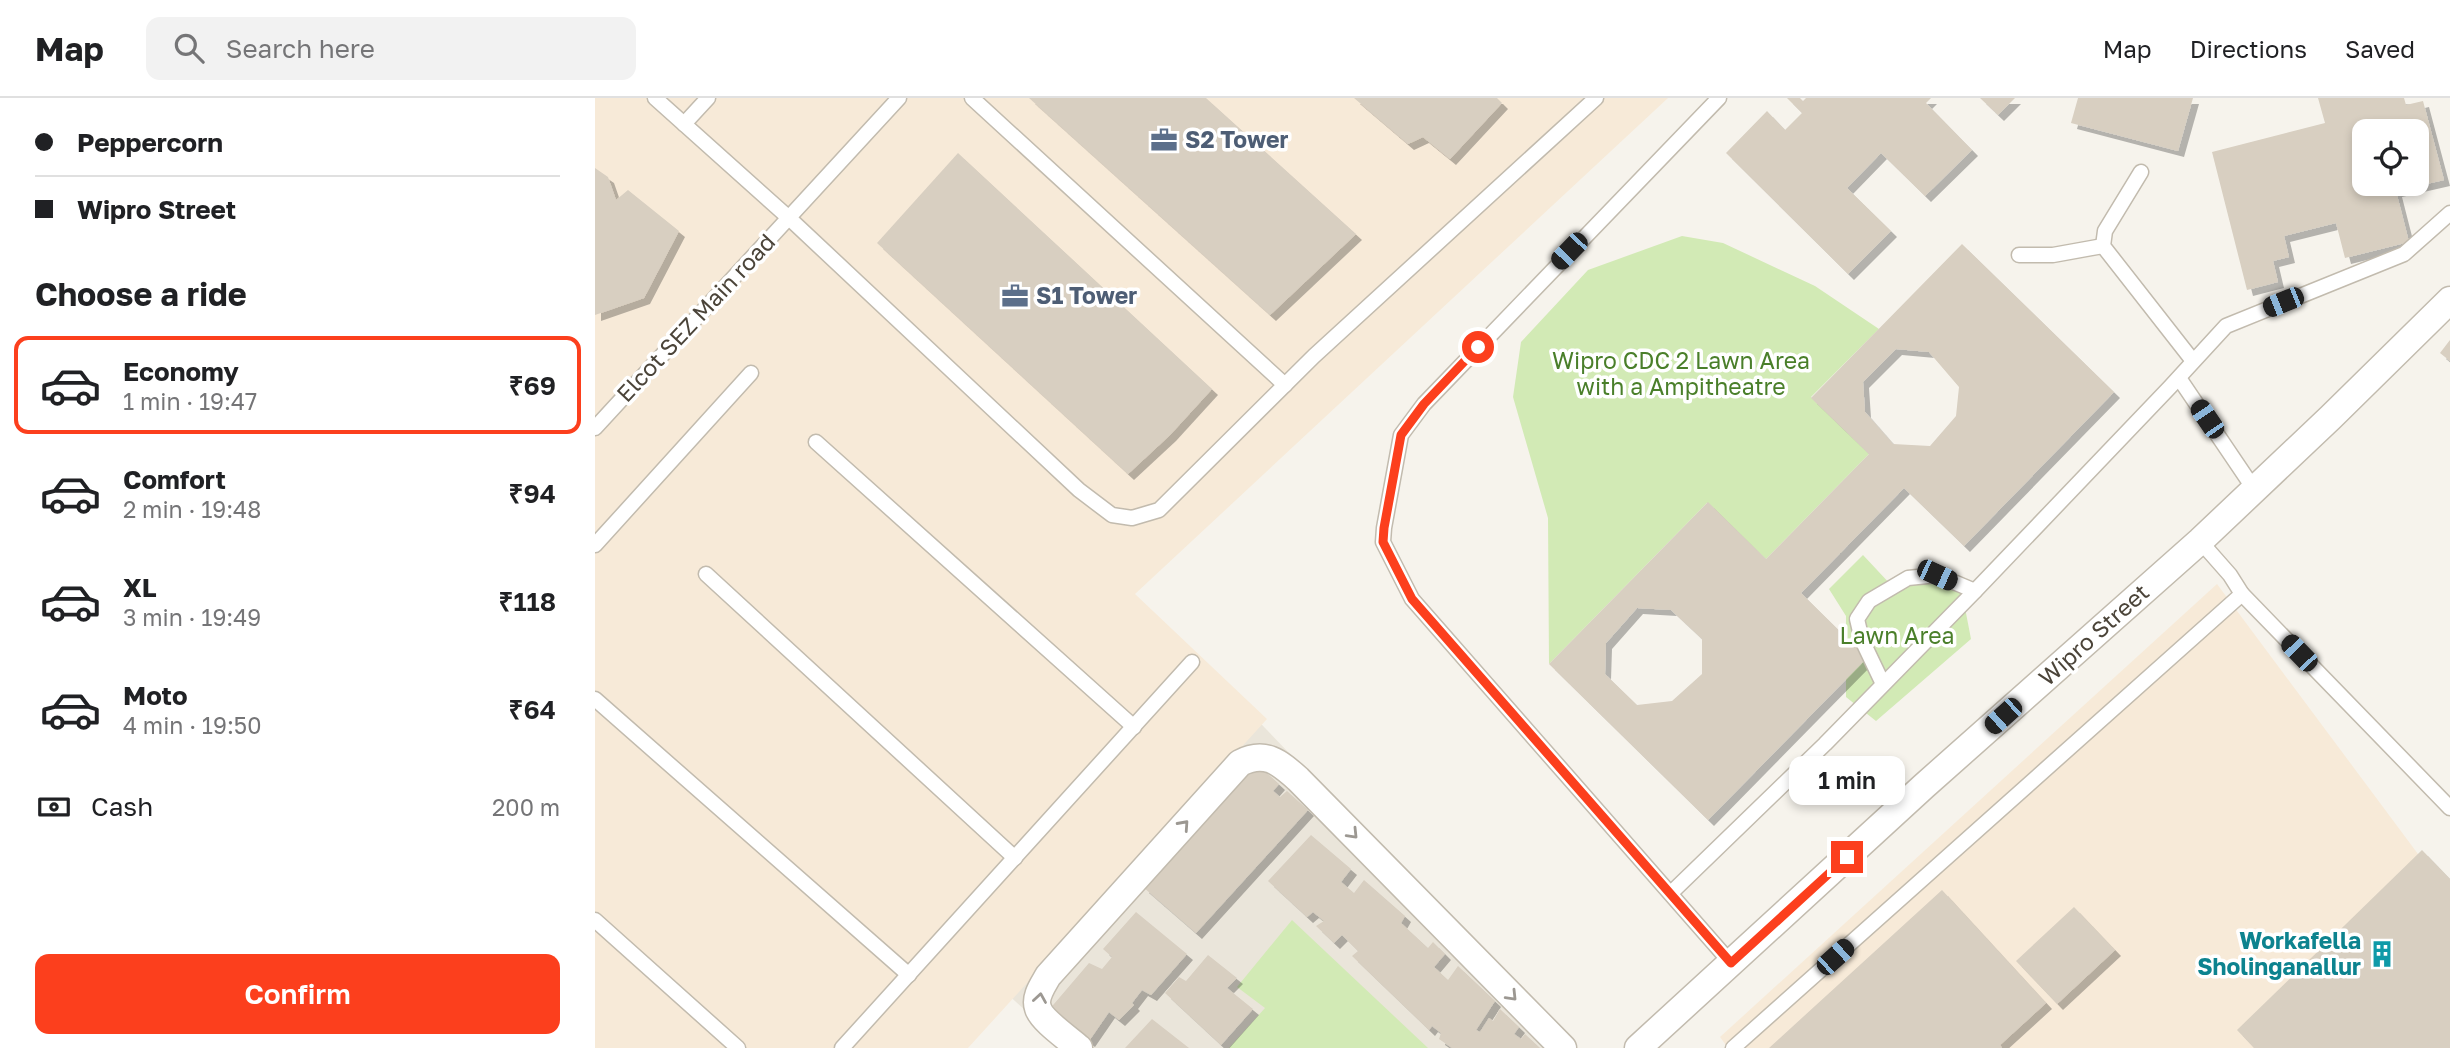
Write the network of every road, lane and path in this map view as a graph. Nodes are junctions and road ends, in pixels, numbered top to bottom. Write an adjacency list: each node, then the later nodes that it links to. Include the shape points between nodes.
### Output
1 (655, 98): 7 (lane, Elcot SEZ Main road)
2 (708, 98): 7 (lane)
3 (898, 98): 10 (lane)
4 (972, 98): 17 (lane)
5 (1719, 98): 32 (lane, via 1424,404 1401,435 1383,542 1412,599)
6 (1588, 100): 17 (lane)
7 (684, 124): 10 (lane, Elcot SEZ Main road)
8 (2141, 172): 11 (lane, via 2105,231)
9 (2450, 213): 14 (lane, via 2404,254 2226,326)
10 (789, 218): 17 (lane, via 1079,490 1112,515 1132,518 1159,510); 18 (lane, Elcot SEZ Main road)
11 (2103, 247): 12 (lane); 14 (lane)
12 (2019, 255)
13 (2450, 300): 20 (street, Wipro Street)
14 (2193, 360): 16 (lane)
15 (751, 373): 22 (lane)
16 (2179, 378): 20 (lane); 24 (lane)
17 (1285, 385)
18 (595, 428)
19 (816, 442): 29 (lane)
20 (2254, 489): 21 (street, Wipro Street)
21 (2200, 541): 25 (lane); 34 (street, Wipro Street)
22 (595, 545)
23 (706, 574): 31 (lane)
24 (1975, 591): 27 (lane); 27 (lane, via 1937,575 1908,578 1869,601 1857,619)
25 (2242, 594): 30 (lane); 41 (lane)
26 (1192, 663): 29 (lane)
27 (1884, 684): 32 (lane)
28 (595, 699): 35 (lane)
29 (1134, 727): 31 (lane)
30 (2450, 808)
31 (1015, 858): 35 (lane)
32 (1671, 892): 34 (lane)
33 (595, 920): 36 (lane)
34 (1731, 963): 40 (street, Wipro Street)
35 (909, 975): 37 (lane)
36 (739, 1048)
37 (842, 1048)
38 (1079, 1048): 39 (street, one-way to 39, via 1038,1008 1048,976 1240,763 1251,757 1278,761 1298,779)
39 (1563, 1048)
40 (1638, 1048)
41 (1733, 1048)

